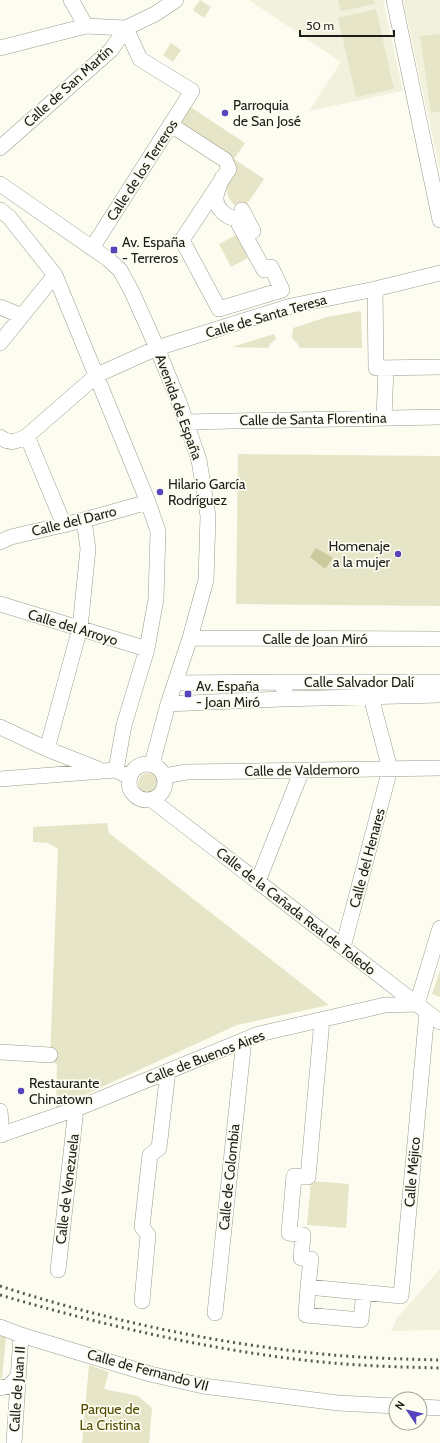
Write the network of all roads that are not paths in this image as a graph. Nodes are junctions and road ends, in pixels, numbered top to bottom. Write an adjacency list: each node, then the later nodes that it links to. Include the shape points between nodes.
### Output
1 (71, 0): 4 (street)
2 (176, 0): 5 (street, Calle de San Martín)
3 (394, 0): 13 (street)
4 (86, 26): 5 (street); 6 (street)
5 (126, 28): 7 (street, Calle de los Terreros, via 140,59 192,91); 8 (street, Calle de San Martín, via 111,50)
6 (0, 48)
7 (171, 125): 9 (street, via 228,160 229,168); 14 (street, Calle de los Terreros)
8 (0, 148)
9 (222, 178): 15 (street, via 216,198 218,206 229,218 236,219 264,270); 15 (street, via 182,240 219,309 282,290)
10 (0, 184): 14 (street, Avenida de España)
11 (0, 210): 17 (street)
12 (242, 210): 15 (street)
13 (440, 220)
14 (92, 248): 22 (street, Avenida de España, via 120,270)
15 (271, 267)
16 (440, 273): 18 (street, Calle de Santa Teresa)
17 (55, 275): 20 (street); 25 (street)
18 (375, 289): 22 (street, Calle de Santa Teresa, via 291,306); 24 (street, via 376,368)
19 (0, 307): 20 (street)
20 (22, 316): 21 (street)
21 (0, 343)
22 (157, 348): 25 (street, Calle de Santa Teresa); 28 (street, Avenida de España)
23 (440, 367): 24 (street)
24 (386, 368): 27 (street)
25 (96, 375): 29 (street, Calle de Santa Teresa); 31 (street)
26 (440, 417): 27 (street, Calle de Santa Florentina)
27 (384, 418): 28 (street, Calle de Santa Florentina)
28 (186, 422): 37 (street, Avenida de España, via 199,460 208,516 206,580)
29 (27, 436): 30 (street, via 13,442); 33 (street)
30 (0, 437)
31 (148, 502): 32 (street, Calle del Darro); 39 (street, via 158,531 156,599)
32 (84, 520): 33 (street, Calle del Darro); 36 (street, via 88,549)
33 (64, 525): 34 (street, Calle del Darro, via 11,537)
34 (0, 542)
35 (0, 604): 36 (street, Calle del Arroyo)
36 (80, 628): 39 (street, Calle del Arroyo); 48 (street)
37 (190, 638): 38 (street, Calle de Joan Miró); 42 (street, Avenida de España)
38 (440, 640)
39 (147, 649): 53 (street, via 124,725)
40 (278, 682): 41 (street, Calle Salvador Dalí); 42 (street, Calle Salvador Dalí); 45 (street, Calle Salvador Dalí)
41 (440, 682)
42 (175, 683): 46 (street, Avenida de España)
43 (440, 695): 44 (street, Calle Salvador Dalí)
44 (371, 696): 45 (street, Calle Salvador Dalí); 51 (street)
45 (292, 698): 46 (street, Calle Salvador Dalí)
46 (168, 704): 49 (street, Avenida de España)
47 (0, 727): 48 (street)
48 (47, 749): 53 (street)
49 (152, 764): 53 (street); 54 (street, via 160,769)
50 (440, 768): 51 (street, Calle de Valdemoro)
51 (390, 769): 52 (street, Calle de Valdemoro); 59 (street, Calle del Henares)
52 (302, 770): 54 (street, Calle de Valdemoro, via 187,772); 57 (street)
53 (116, 773): 55 (street); 56 (street, via 137,798)
54 (164, 776): 56 (street, via 162,792)
55 (0, 779)
56 (152, 800): 57 (street, Calle de la Cañada Real de Toledo)
57 (258, 881): 59 (street, Calle de la Cañada Real de Toledo)
58 (440, 928): 60 (street)
59 (343, 947): 60 (street, Calle de la Cañada Real de Toledo)
60 (422, 1008): 61 (street, Calle de Buenos Aires, via 385,1005); 62 (street, Calle de la Cañada Real de Toledo); 72 (street, Calle Méjico, via 401,1296)
61 (322, 1020): 63 (street, Calle de Buenos Aires, via 259,1034); 71 (street, via 308,1178 294,1176 289,1233 303,1235 301,1258 311,1259)
62 (440, 1022)
63 (244, 1040): 66 (street, Calle de Buenos Aires); 74 (street, Calle de Colombia)
64 (0, 1052): 65 (street)
65 (50, 1055)
66 (168, 1071): 67 (street, Calle de Buenos Aires); 73 (street, via 159,1148 150,1155 149,1162 142,1227 148,1235)
67 (76, 1109): 69 (street, Calle de Buenos Aires); 70 (street, Calle de Venezuela)
68 (0, 1111): 69 (street)
69 (1, 1135)
70 (58, 1270)
71 (308, 1287): 72 (street, Calle Méjico); 72 (street, via 306,1315 345,1319 361,1320)
72 (364, 1292)
73 (142, 1301)
74 (215, 1314)
75 (0, 1327): 76 (street, Calle de Fernando VII)
76 (21, 1335): 77 (street, Calle de Juan II); 79 (street, Calle de Fernando VII, via 150,1374 203,1386 338,1403)
77 (18, 1377): 78 (street, via 9,1386); 82 (street, Calle de Juan II)
78 (0, 1388)
79 (388, 1406)
80 (428, 1407): 81 (street)
81 (440, 1408)
82 (14, 1443)

